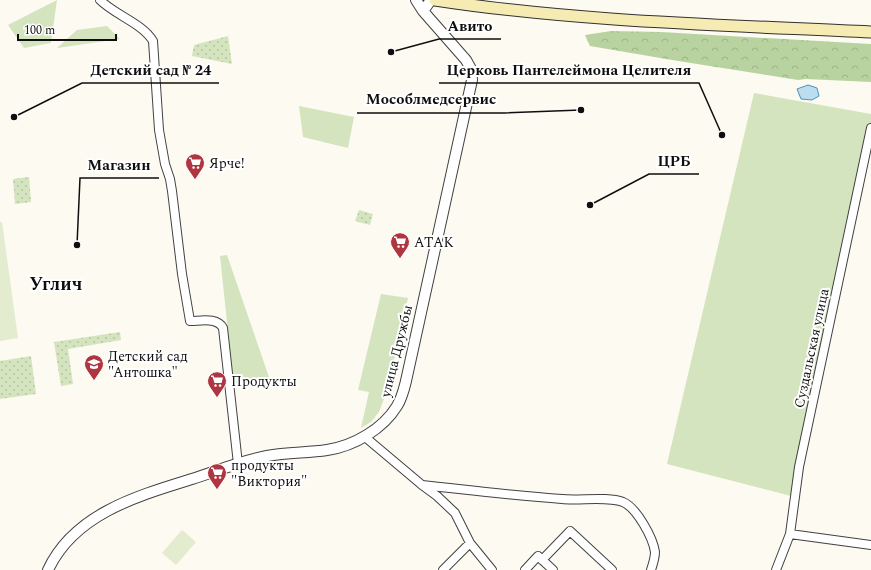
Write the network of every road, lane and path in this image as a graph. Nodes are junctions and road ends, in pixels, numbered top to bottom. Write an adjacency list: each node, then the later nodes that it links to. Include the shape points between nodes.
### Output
1 (100, 0): 9 (street, via 148,33 153,41 159,130 172,191 190,321 214,321 223,328)
2 (416, 0): 5 (street, улица Дружбы)
3 (431, 0): 5 (street)
4 (435, 0): 6 (main road, via 629,21)
5 (423, 11): 8 (street, улица Дружбы, via 466,60 471,69 472,80 402,396 391,416)
6 (871, 32)
7 (871, 129): 11 (street, Суздальская улица, via 799,467)
8 (365, 436): 9 (street, улица Дружбы, via 336,448 267,456); 10 (street)
9 (238, 464): 15 (street, улица Дружбы, via 127,501 98,516 71,537)
10 (422, 485): 12 (street, via 455,513); 21 (street, via 563,500 613,500 624,503 634,512 652,540 655,553)
11 (790, 534): 13 (street); 22 (street, Суздальская улица)
12 (470, 543): 16 (street); 17 (street)
13 (871, 545)
14 (542, 560): 18 (street, via 538,556); 19 (street); 20 (street, via 570,531)
15 (48, 570)
16 (443, 570)
17 (492, 570)
18 (525, 570)
19 (553, 570)
20 (612, 570)
21 (651, 570)
22 (776, 570)

